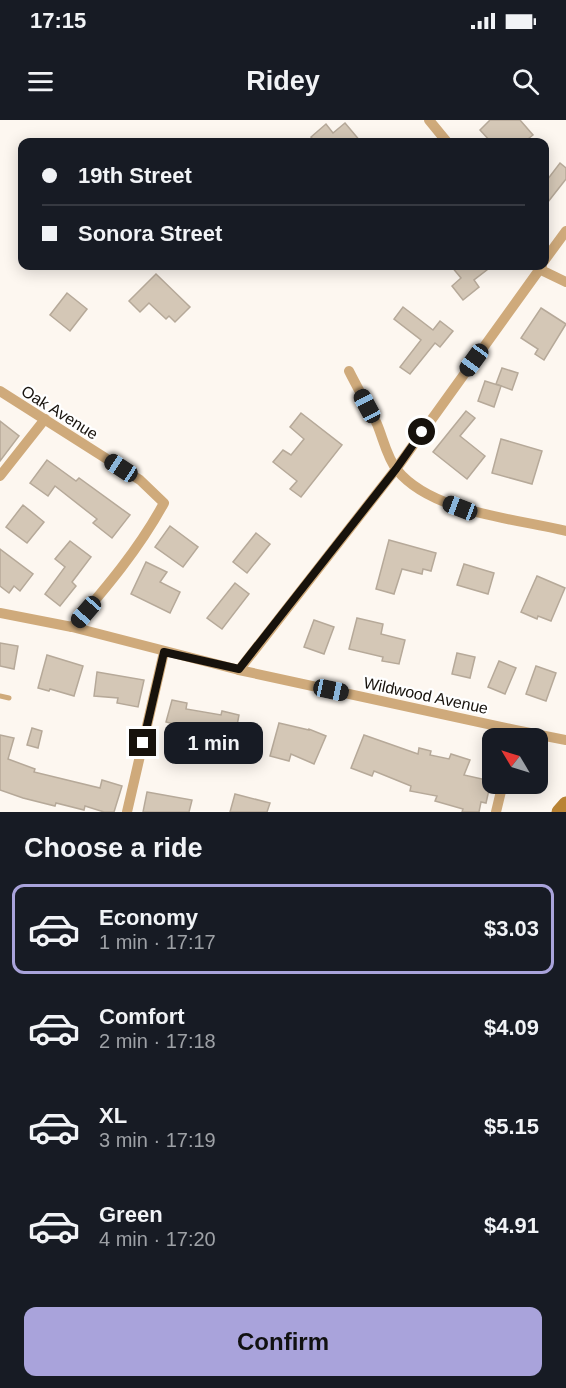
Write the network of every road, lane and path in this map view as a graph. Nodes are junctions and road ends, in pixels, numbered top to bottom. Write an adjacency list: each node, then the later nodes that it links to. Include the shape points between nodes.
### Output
1 (429, 120): 2 (street)
2 (444, 138)
3 (566, 231): 4 (street)
4 (549, 254)
5 (537, 270): 11 (street)
6 (548, 270): 7 (street)
7 (566, 282)
8 (349, 371): 11 (street)
9 (0, 391): 10 (street, Oak Avenue)
10 (45, 419): 12 (street); 15 (street, Oak Avenue, via 140,480 164,503 113,580)
11 (396, 469): 13 (street, via 432,497 460,508); 17 (street)
12 (0, 476)
13 (566, 531)
14 (0, 613): 15 (street, Wildwood Avenue)
15 (72, 627): 16 (street, Wildwood Avenue)
16 (164, 652): 17 (street, Wildwood Avenue); 25 (street)
17 (239, 669): 20 (street, Wildwood Avenue)
18 (0, 696): 19 (lane)
19 (9, 698)
20 (489, 728)
21 (548, 738): 22 (street, Wildwood Avenue)
22 (566, 740)
23 (500, 794): 26 (street)
24 (566, 804): 27 (street)
25 (127, 812)
26 (496, 812)
27 (560, 812)

